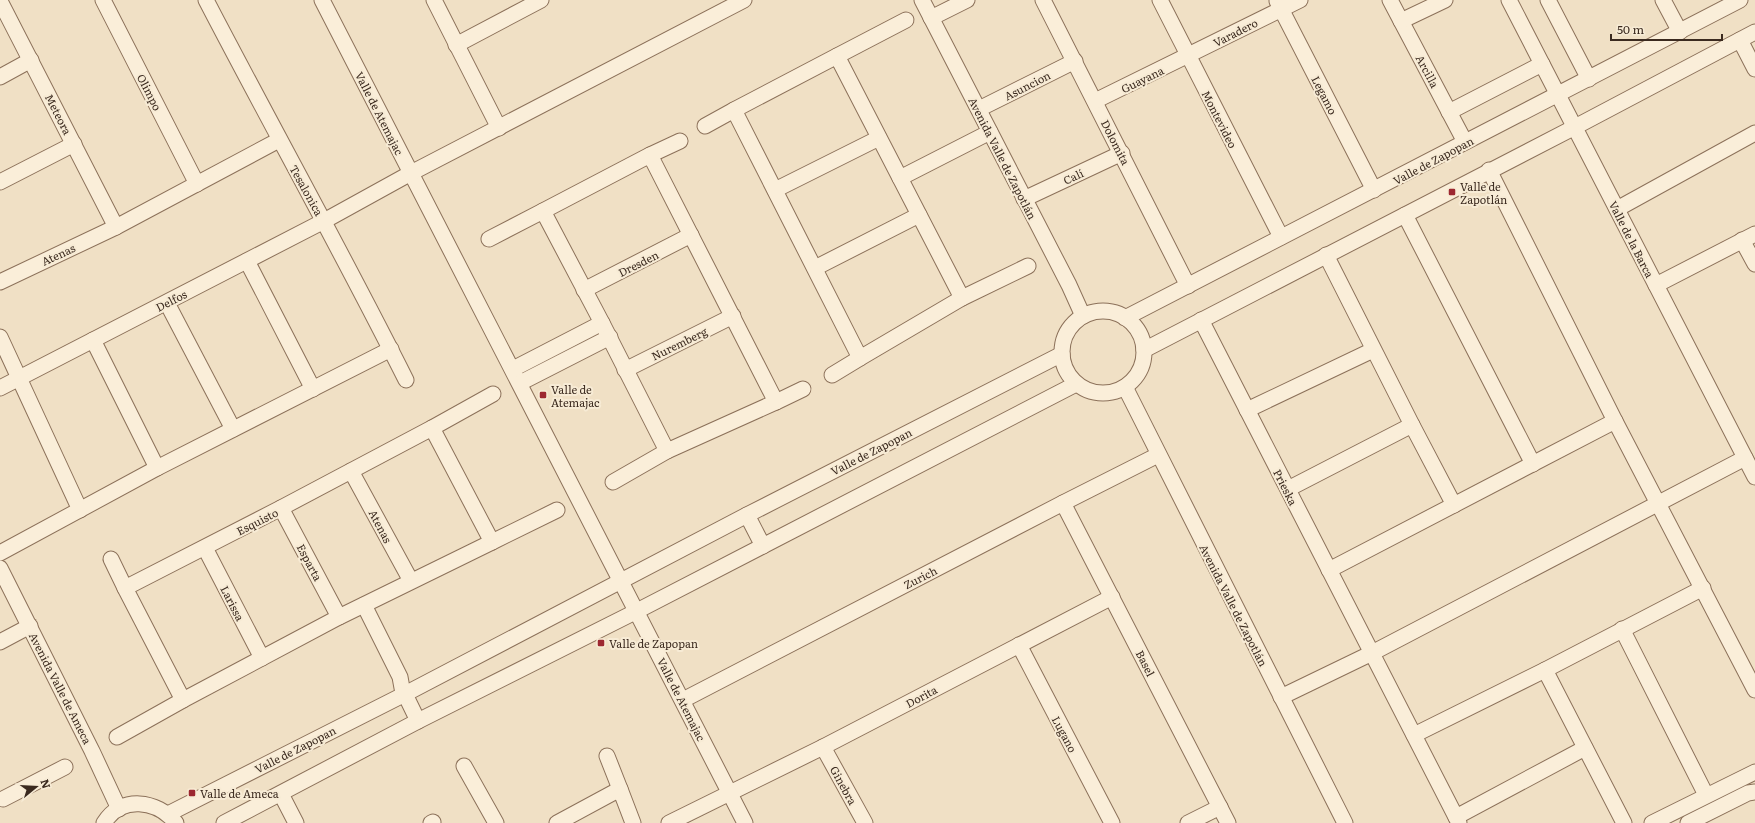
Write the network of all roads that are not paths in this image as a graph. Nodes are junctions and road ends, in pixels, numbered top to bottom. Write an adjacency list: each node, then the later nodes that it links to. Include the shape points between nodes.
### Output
1 (103, 0): 56 (street, Olimpo)
2 (206, 0): 46 (street, Tesalonica)
3 (322, 0): 53 (street, Valle de Atemajac)
4 (434, 0): 26 (street)
5 (541, 0): 26 (street)
6 (744, 0): 42 (street, Delfos)
7 (922, 0): 20 (street, Avenida Valle de Zapotlán)
8 (967, 0): 20 (street)
9 (1043, 0): 30 (street, Dolomita)
10 (1160, 0): 28 (street, Montevideo)
11 (1300, 0): 19 (street, Varadero)
12 (1390, 0): 22 (street, Arcilla)
13 (1445, 0): 22 (street)
14 (1548, 0): 34 (street)
15 (1663, 0): 23 (street)
16 (1740, 0): 23 (street, Valle de Zapopan)
17 (0, 1): 29 (street, Meteora)
18 (1515, 2): 31 (street, Valle de la Barca)
19 (1279, 4): 28 (street, Varadero); 58 (street, Legamo)
20 (931, 18): 37 (street, Avenida Valle de Zapotlán)
21 (906, 20): 27 (street)
22 (1402, 22): 39 (street, Arcilla)
23 (1680, 32): 34 (street, Valle de Zapopan)
24 (1755, 32): 25 (street)
25 (1740, 40): 32 (street); 41 (street)
26 (456, 45): 42 (street)
27 (837, 56): 38 (street); 45 (street)
28 (1188, 56): 36 (street, Guayana); 67 (street, Montevideo)
29 (32, 60): 33 (street); 49 (street, Meteora)
30 (1075, 61): 36 (street, Dolomita); 37 (street, Asuncion)
31 (1542, 64): 35 (street, Valle de la Barca); 39 (street)
32 (1755, 69)
33 (0, 77)
34 (1589, 79): 35 (street, Valle de Zapopan)
35 (1558, 95): 41 (street, Valle de la Barca); 48 (street, Valle de Zapopan)
36 (1095, 101): 50 (street, Dolomita)
37 (978, 109): 43 (street, Avenida Valle de Zapotlán)
38 (734, 110): 40 (street); 57 (street)
39 (1449, 112): 48 (street, Arcilla)
40 (705, 126)
41 (1575, 127): 52 (street); 60 (street, Valle de la Barca)
42 (499, 128): 53 (street, Delfos)
43 (990, 132): 54 (street); 59 (street, Avenida Valle de Zapotlán)
44 (1755, 133): 60 (street)
45 (879, 138): 54 (street); 57 (street)
46 (279, 140): 56 (street, Atenas); 64 (street, Tesalonica)
47 (680, 141): 51 (street)
48 (1465, 142): 58 (street, Valle de Zapopan)
49 (74, 144): 55 (street); 65 (street, Meteora)
50 (1122, 153): 59 (street, Calí); 77 (street, Dolomita)
51 (650, 155): 61 (street); 66 (street)
52 (1489, 170): 63 (street); 108 (street)
53 (411, 173): 64 (street, Delfos); 94 (street, Valle de Atemajac)
54 (900, 178): 62 (street)
55 (0, 182)
56 (197, 184): 65 (street, Atenas)
57 (774, 190): 74 (street)
58 (1374, 190): 67 (street, Valle de Zapopan)
59 (1024, 200): 82 (street, Avenida Valle de Zapotlán)
60 (1617, 209): 76 (street, Valle de la Barca)
61 (543, 211): 69 (street); 78 (street)
62 (920, 215): 74 (street); 79 (street)
63 (1406, 215): 70 (street); 115 (street)
64 (324, 221): 71 (street, Delfos); 89 (street, Tesalonica)
65 (116, 227): 75 (street, Atenas)
66 (691, 235): 78 (street, Dresden); 81 (street)
67 (1281, 237): 77 (street, Valle de Zapopan)
68 (1749, 237): 72 (street); 76 (street)
69 (489, 239)
70 (1326, 255): 84 (street); 91 (street)
71 (247, 261): 80 (street, Delfos); 103 (street)
72 (1755, 264)
73 (1028, 266): 79 (street)
74 (815, 268): 93 (street)
75 (0, 282)
76 (1656, 285): 114 (street, Valle de la Barca)
77 (1188, 286): 83 (street, Valle de Zapopan)
78 (584, 290): 85 (street)
79 (962, 298): 93 (street)
80 (167, 303): 88 (street, Delfos); 111 (street)
81 (733, 316): 95 (street, Nuremberg); 106 (street)
82 (1083, 316): 83 (street, via 1097,312 1112,312); 92 (street, via 1072,326 1064,339)
83 (1126, 318): 90 (street, via 1135,327)
84 (1201, 320): 90 (street); 107 (street, Prieska)
85 (602, 323): 87 (street); 94 (street)
86 (0, 337): 97 (street)
87 (610, 338): 95 (street); 99 (street)
88 (92, 340): 97 (street, Delfos); 116 (street)
89 (391, 349): 98 (street, Tesalonica); 103 (street)
90 (1144, 350): 101 (street, via 1142,364 1136,377)
91 (1374, 350): 107 (street); 109 (street)
92 (1062, 354): 100 (street, via 1066,370); 127 (street, Valle de Zapopan)
93 (860, 358): 96 (street)
94 (513, 369): 99 (street, Valle de Atemajac)
95 (625, 370): 112 (street)
96 (832, 375)
97 (18, 378): 102 (street, Delfos); 125 (street)
98 (406, 380)
99 (520, 382): 136 (street, Valle de Atemajac)
100 (1076, 384): 101 (street, via 1092,392 1109,393); 129 (street)
101 (1125, 387): 113 (street, Avenida Valle de Zapotlán)
102 (0, 388)
103 (313, 389): 111 (street)
104 (803, 389): 106 (street)
105 (493, 394): 110 (street, Esquisto)
106 (776, 402): 112 (street)
107 (1247, 410): 120 (street, Prieska)
108 (1615, 421): 115 (street); 122 (street)
109 (1412, 426): 120 (street); 123 (street)
110 (432, 428): 117 (street, Esquisto); 128 (street)
111 (233, 429): 116 (street)
112 (667, 452): 119 (street)
113 (1158, 455): 121 (street, Zurich); 152 (street, Avenida Valle de Zapotlán)
114 (1745, 458): 118 (street, Valle de la Barca); 122 (street)
115 (1533, 464): 123 (street)
116 (157, 468): 125 (street)
117 (352, 471): 124 (street, Esquisto); 135 (street, Atenas)
118 (1755, 477)
119 (613, 482)
120 (1288, 489): 134 (street, Prieska)
121 (1063, 503): 139 (street, Basel); 154 (street, Zurich)
122 (1658, 504): 138 (street); 147 (street)
123 (1454, 505): 134 (street)
124 (281, 508): 130 (street, Esquisto); 142 (street, Esparta)
125 (80, 510): 131 (street)
126 (557, 510): 128 (street)
127 (747, 515): 129 (street); 136 (street, Valle de Zapopan)
128 (492, 542): 135 (street)
129 (763, 546): 141 (street)
130 (205, 548): 137 (street, Esquisto); 148 (street, Larissa)
131 (0, 554)
132 (110, 559): 137 (street)
133 (0, 568): 143 (street, Avenida Valle de Ameca)
134 (1329, 570): 147 (street, Prieska)
135 (411, 581): 140 (street)
136 (622, 581): 141 (street, Valle de Atemajac); 151 (street, Valle de Zapopan)
137 (125, 588): 153 (street)
138 (1703, 588): 144 (street); 150 (street)
139 (1112, 597): 146 (street, Dorita); 170 (street, Basel)
140 (361, 607): 142 (street); 151 (street, via 400,677)
141 (637, 612): 154 (street, Valle de Atemajac); 155 (street)
142 (339, 617): 148 (street)
143 (30, 626): 145 (street); 171 (street, Avenida Valle de Ameca)
144 (1622, 629): 149 (street); 168 (street)
145 (0, 642)
146 (1019, 644): 158 (street, Dorita); 183 (street, Lugano)
147 (1372, 653): 152 (street); 156 (street, Prieska)
148 (262, 658): 153 (street)
149 (1545, 670): 156 (street); 159 (street)
150 (1755, 690)
151 (403, 691): 155 (street); 172 (street, Valle de Zapopan)
152 (1281, 697): 186 (street, Avenida Valle de Zapotlán)
153 (183, 700): 157 (street)
154 (683, 700): 167 (street, Valle de Atemajac)
155 (418, 721): 166 (street)
156 (1414, 735): 173 (street, Prieska)
157 (118, 737)
158 (823, 747): 167 (street, Dorita); 182 (street, Ginebra)
159 (1585, 748): 173 (street); 187 (street)
160 (606, 756): 164 (street)
161 (464, 766): 177 (street)
162 (65, 767): 169 (street)
163 (1755, 772): 168 (street)
164 (620, 789): 178 (street); 179 (street)
165 (1755, 792): 189 (street)
166 (281, 794): 175 (street); 176 (street)
167 (730, 794): 180 (street, Dorita); 181 (street, Valle de Atemajac)
168 (1706, 795): 188 (street)
169 (1, 797)
170 (1220, 808): 184 (street); 185 (street, Basel)
171 (119, 809): 172 (street, via 136,804 153,805); 174 (street)
172 (172, 818)
173 (1457, 820)
174 (104, 823)
175 (224, 823)
176 (296, 823)
177 (496, 823)
178 (557, 823)
179 (633, 823)
180 (669, 823)
181 (745, 823)
182 (864, 823)
183 (1112, 823)
184 (1188, 823)
185 (1228, 823)
186 (1345, 823)
187 (1624, 823)
188 (1652, 823)
189 (1688, 823)

